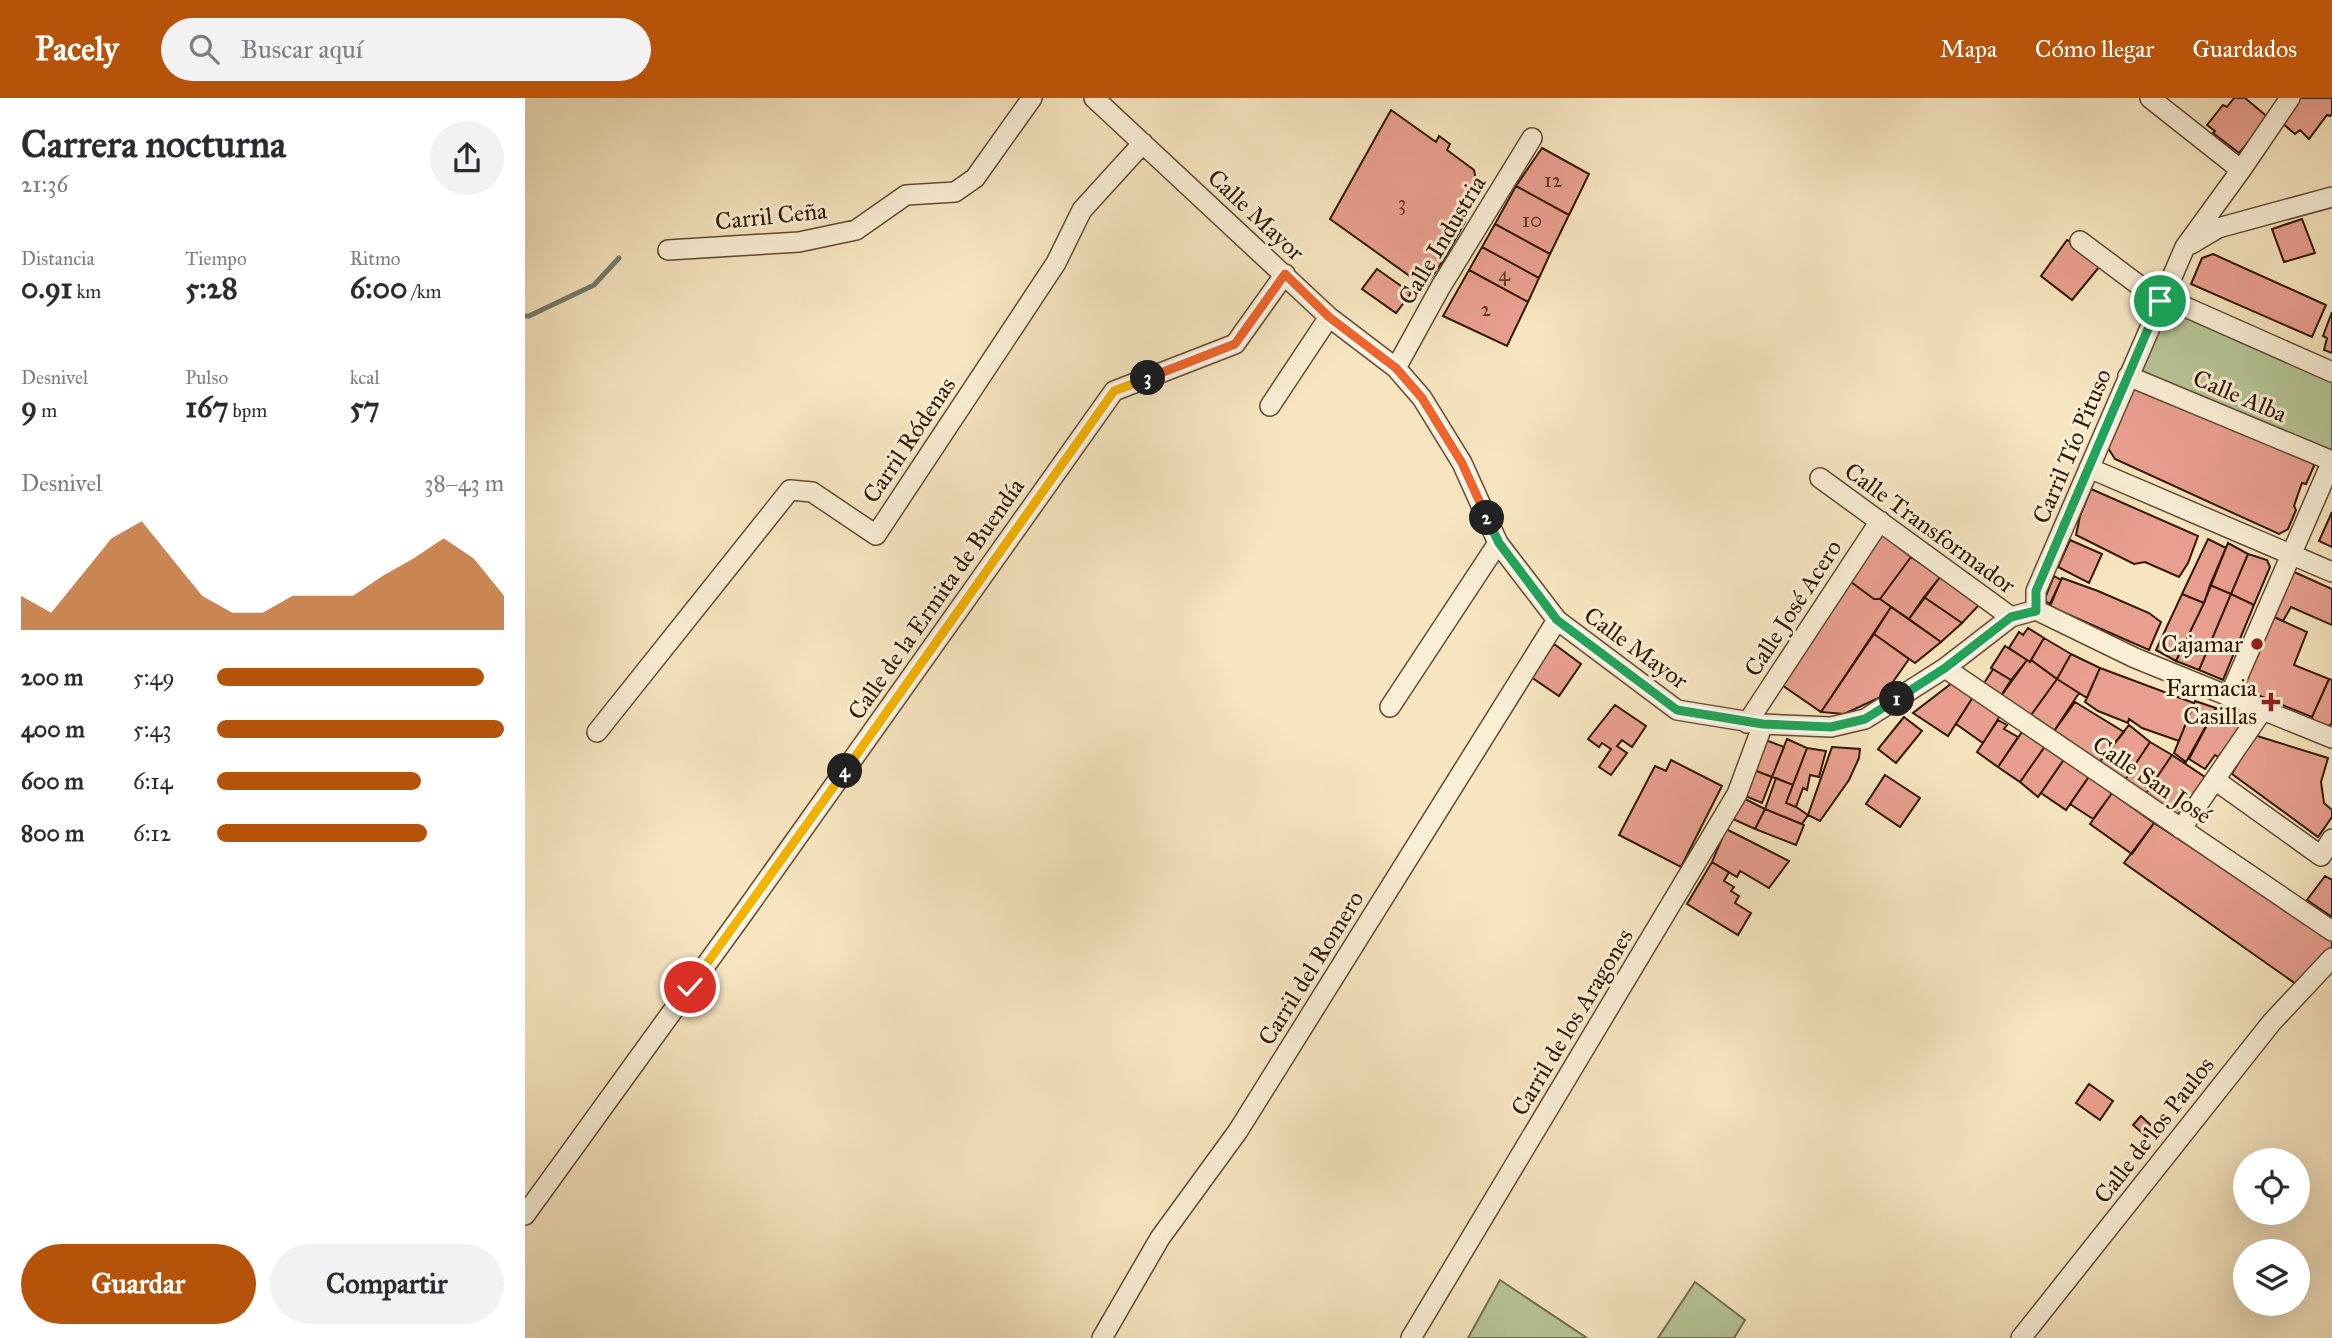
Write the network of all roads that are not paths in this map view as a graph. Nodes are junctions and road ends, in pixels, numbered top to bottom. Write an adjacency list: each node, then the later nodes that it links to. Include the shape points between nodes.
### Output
1 (1032, 98): 11 (street, Carril Ceña, via 975,178 955,192 906,195 856,230 799,242)
2 (1094, 98): 6 (street, Calle Mayor)
3 (2150, 98): 7 (street)
4 (2290, 98): 7 (street, Carril Tío Pituso)
5 (1532, 138): 15 (street, Calle Industria)
6 (1143, 143): 12 (street, Calle Mayor); 34 (street, Carril Ródenas, via 1082,210 1056,263 876,535 812,492 790,489)
7 (2241, 170): 10 (street, Carril Tío Pituso)
8 (2332, 197): 10 (street, via 2218,228)
9 (2080, 241): 13 (street)
10 (2185, 247): 13 (street, Carril Tío Pituso)
11 (667, 250)
12 (1285, 274): 14 (street, Calle Mayor); 41 (street, Calle de la Ermita de Buendía, via 1235,344 1114,391)
13 (2162, 299): 16 (street); 17 (street, Carril Tío Pituso)
14 (1329, 317): 15 (street, Calle Mayor); 18 (street)
15 (1396, 368): 23 (street, Calle Mayor, via 1422,398 1462,463)
16 (2332, 372)
17 (2128, 376): 19 (street, Calle Alba); 20 (street, Carril Tío Pituso)
18 (1270, 406)
19 (2332, 461): 24 (street)
20 (2089, 468): 24 (street); 26 (street, Carril Tío Pituso, via 2036,591)
21 (1820, 478): 22 (street, Calle Transformador)
22 (1879, 521): 27 (street, Calle Transformador); 33 (street, Calle José Acero)
23 (1499, 543): 28 (street, Calle Mayor); 31 (street)
24 (2290, 554): 25 (street); 30 (street)
25 (2332, 572)
26 (2036, 611): 27 (street, Calle Mayor); 30 (street)
27 (2011, 617): 29 (street, Calle Mayor)
28 (1557, 620): 33 (street, Calle Mayor, via 1677,710); 42 (street, Carril del Romero, via 1238,1131 1160,1238)
29 (1945, 668): 33 (street, Calle Mayor, via 1865,719 1831,727); 37 (street, Calle San José)
30 (2229, 697): 32 (street)
31 (1390, 707)
32 (2262, 711): 35 (street); 36 (street)
33 (1755, 724): 43 (street, Carril de los Aragones, via 1737,794)
34 (597, 732)
35 (2332, 738)
36 (2215, 780): 37 (street); 38 (street, via 2321,856)
37 (2181, 829): 39 (street, Calle San José)
38 (2332, 839)
39 (2332, 932)
40 (2332, 958): 44 (street, Calle de los Paulos, via 2272,1022)
41 (525, 1215)
42 (1102, 1338)
43 (1412, 1338)
44 (2021, 1338)

